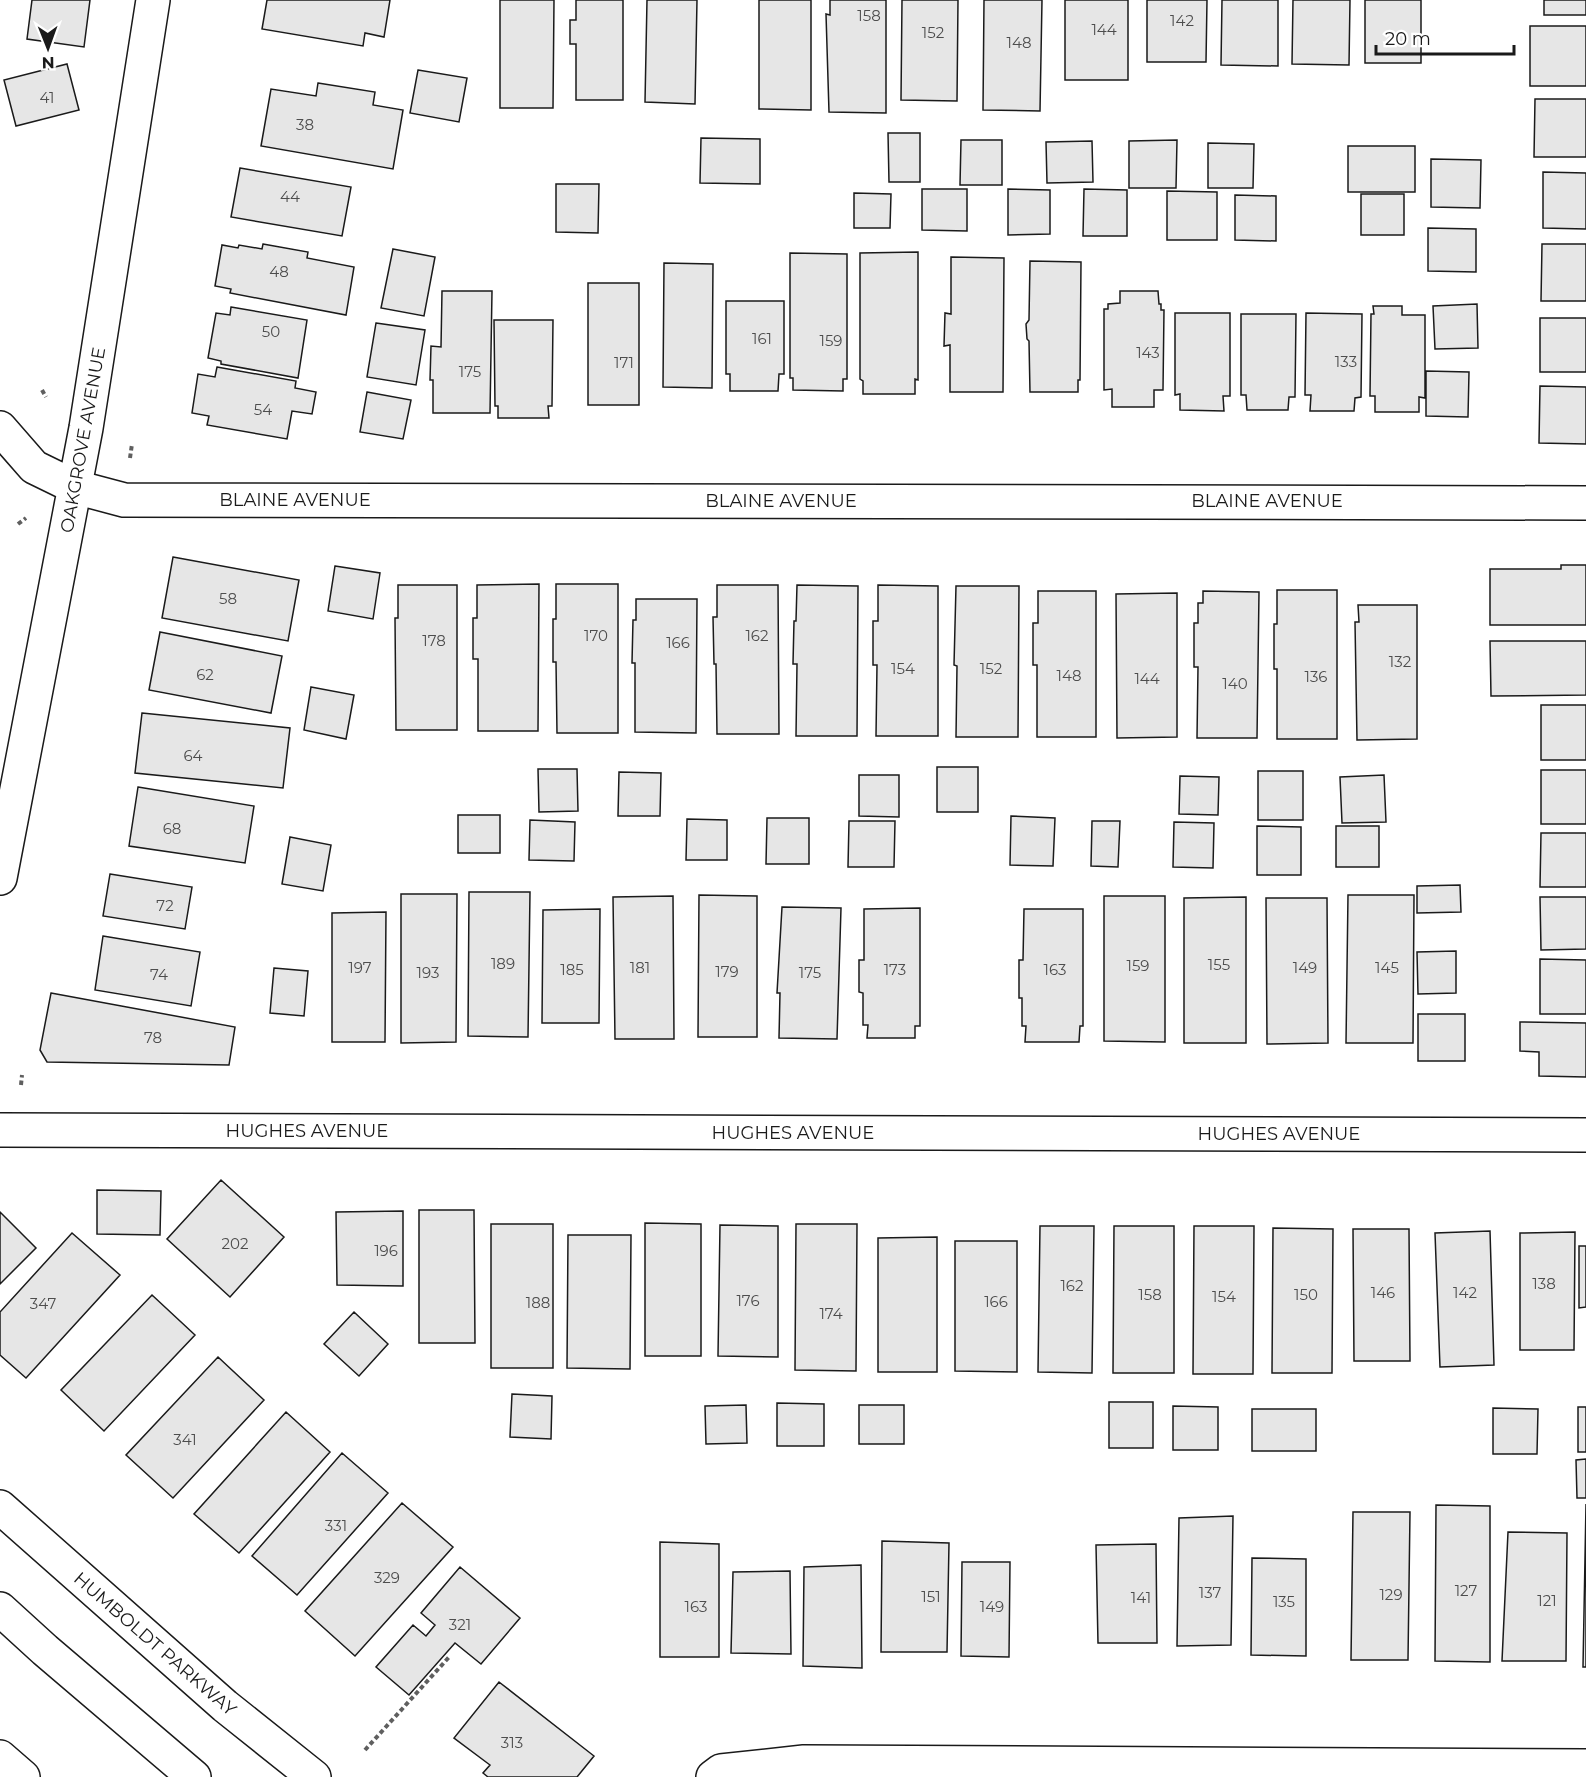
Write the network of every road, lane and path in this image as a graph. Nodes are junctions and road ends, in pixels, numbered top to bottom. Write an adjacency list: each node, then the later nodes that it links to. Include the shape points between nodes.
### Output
1 (153, 0): 7 (main road, OAKGROVE AVENUE)
2 (42, 390): 3 (path)
3 (46, 397)
4 (0, 428): 7 (main road, BLAINE AVENUE, via 34,467)
5 (132, 444): 6 (path)
6 (130, 463)
7 (75, 487): 8 (main road, BLAINE AVENUE, via 124,500); 11 (main road, OAKGROVE AVENUE)
8 (1586, 503)
9 (26, 518): 10 (path)
10 (18, 524)
11 (0, 878)
12 (22, 1075): 13 (path)
13 (21, 1085)
14 (0, 1130): 15 (main road, HUGHES AVENUE)
15 (1586, 1135)
16 (0, 1508): 24 (main road, HUMBOLDT PARKWAY, via 225,1706)
17 (0, 1609): 23 (main road)
18 (450, 1656): 19 (path)
19 (366, 1750)
20 (0, 1756): 22 (main road)
21 (1586, 1766): 25 (main road, via 804,1762 721,1771)
22 (23, 1777)
23 (194, 1777)
24 (314, 1777)
25 (713, 1777)

